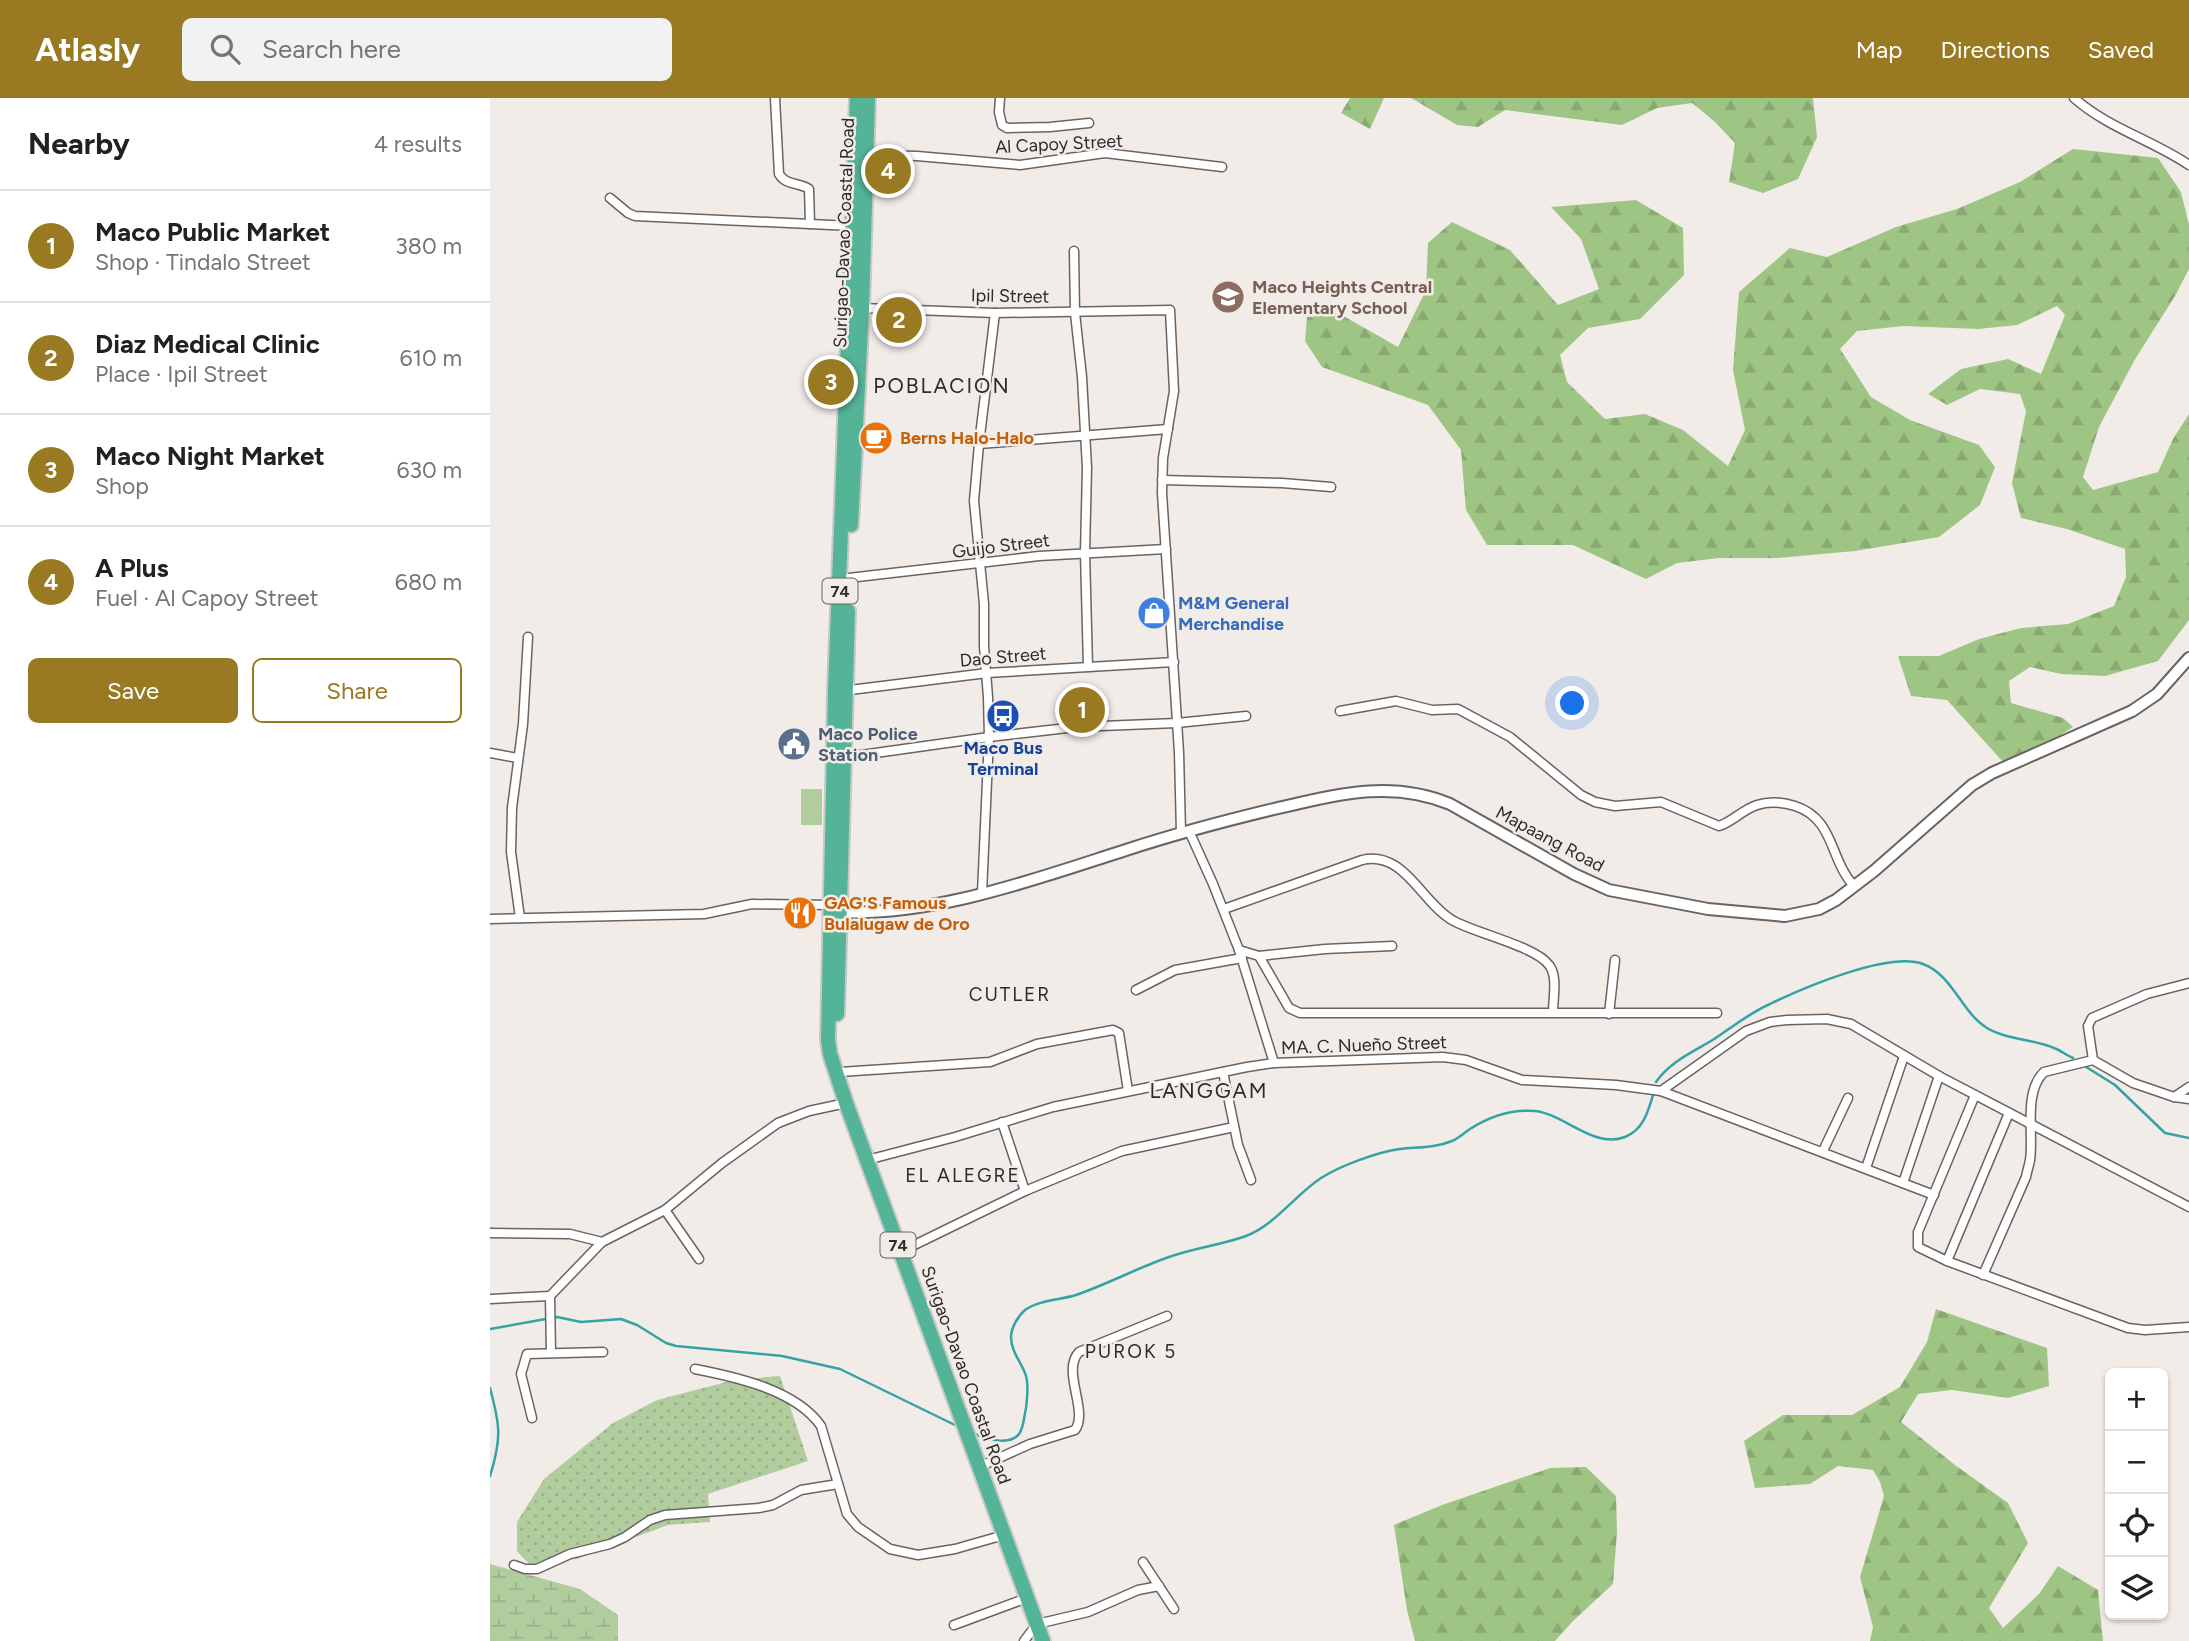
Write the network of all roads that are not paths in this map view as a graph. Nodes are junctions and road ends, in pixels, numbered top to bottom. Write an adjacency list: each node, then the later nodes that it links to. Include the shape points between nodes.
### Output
1 (775, 98): 11 (street, via 779,174 782,180 809,188)
2 (857, 98): 7 (highway, Surigao-Davao Coastal Road / 74)
3 (868, 98): 7 (highway, Surigao-Davao Coastal Road / 74)
4 (1000, 98): 6 (street, via 1002,125 1007,128)
5 (2074, 98): 8 (street, via 2091,113)
6 (1089, 123)
7 (860, 155): 9 (street, Al Capoy Street, via 1020,165 1105,153); 12 (highway, Surigao-Davao Coastal Road / 74); 14 (highway, Surigao-Davao Coastal Road / 74)
8 (2189, 165)
9 (1222, 167)
10 (610, 198): 11 (street, via 635,216)
11 (810, 224): 12 (street)
12 (852, 226): 14 (highway, Surigao-Davao Coastal Road / 74)
13 (1074, 251): 16 (street)
14 (855, 307): 15 (street, Ipil Street); 25 (highway, Surigao-Davao Coastal Road / 74)
15 (995, 313): 16 (street, Ipil Street); 19 (street)
16 (1075, 313): 17 (street, Ipil Street, via 1170,310 1175,380); 18 (street)
17 (1168, 429): 18 (street); 20 (street)
18 (1084, 435): 19 (street); 23 (street)
19 (979, 444): 24 (street, via 974,517)
20 (1162, 480): 21 (street, via 1282,482); 22 (street)
21 (1331, 488)
22 (1166, 549): 23 (street, Guijo Street); 28 (street)
23 (1085, 553): 24 (street, Guijo Street); 29 (street)
24 (979, 564): 25 (street, Guijo Street); 30 (street)
25 (845, 579): 31 (highway, Surigao-Davao Coastal Road / 74)
26 (528, 637): 37 (street)
27 (2189, 658): 40 (street, Mapaang Road, via 2157,694 2132,711 1972,785)
28 (1174, 662): 29 (street, Dao Street); 34 (street)
29 (1088, 667): 30 (street, Dao Street)
30 (988, 673): 31 (street, Dao Street); 35 (street)
31 (841, 691): 38 (highway, Surigao-Davao Coastal Road / 74)
32 (1340, 711): 40 (street, via 1396,701 1432,710 1458,709 1510,737 1581,795 1606,805 1661,802 1718,826 1766,803 1797,807 1822,824)
33 (1246, 716): 34 (street)
34 (1177, 723): 35 (street, via 1102,725); 39 (street)
35 (989, 737): 38 (street); 41 (street)
36 (490, 753): 37 (street)
37 (518, 758): 44 (street, via 511,852)
38 (839, 758): 42 (highway, Surigao-Davao Coastal Road / 74)
39 (1185, 832): 40 (street, Mapaang Road, via 1310,801 1393,790 1450,804 1573,874 1624,893 1732,912 1785,916 1819,909); 41 (street, Mapaang Road); 43 (street)
40 (1854, 886)
41 (982, 893): 42 (street, Mapaang Road, via 901,910)
42 (836, 909): 44 (street, via 767,904 704,914); 60 (highway, Surigao-Davao Coastal Road / 74, via 828,1040)
43 (1224, 909): 47 (street); 52 (street, via 1363,860 1381,858 1406,875 1452,920 1548,963)
44 (520, 918): 45 (street)
45 (490, 919)
46 (1392, 946): 48 (street)
47 (1240, 954): 48 (street); 51 (street, via 1175,970); 57 (street)
48 (1259, 956): 52 (street, via 1289,1008 1300,1013)
49 (1615, 960): 54 (street)
50 (2189, 983): 56 (street, via 2147,994 2092,1018 2088,1026)
51 (1136, 990)
52 (1553, 1012): 54 (street)
53 (1717, 1013): 54 (street)
54 (1609, 1014)
55 (1904, 1056): 59 (street); 63 (street, via 1866,1030 1839,1020 1770,1022 1729,1041); 75 (street)
56 (2093, 1060): 65 (street, via 2133,1083); 71 (street, via 2039,1077)
57 (1274, 1063): 58 (street, MA. C. Nueño Street); 63 (street, MA. C. Nueño Street, via 1443,1057 1466,1060 1522,1080)
58 (1223, 1072): 62 (street, MA. C. Nueño Street); 72 (street)
59 (1940, 1076): 64 (street); 77 (street)
60 (840, 1077): 62 (street, via 990,1062 1037,1044 1113,1030 1122,1042); 68 (highway, Surigao-Davao Coastal Road / 74)
61 (2189, 1087): 65 (street)
62 (1128, 1091): 70 (street, MA. C. Nueño Street)
63 (1661, 1091): 73 (street, MA. C. Nueño Street)
64 (1975, 1096): 69 (street); 79 (street)
65 (2174, 1097): 67 (street)
66 (1848, 1098): 73 (street)
67 (2189, 1099)
68 (846, 1103): 74 (highway, Surigao-Davao Coastal Road / 74); 81 (street, via 778,1123)
69 (2009, 1113): 71 (street); 86 (street)
70 (1002, 1122): 74 (street, MA. C. Nueño Street); 78 (street)
71 (2030, 1125): 80 (street); 87 (street, via 2026,1177)
72 (1234, 1127): 76 (street); 78 (street, via 1122,1151)
73 (1824, 1151): 75 (street, MA. C. Nueño Street)
74 (867, 1160): 84 (highway, Surigao-Davao Coastal Road / 74)
75 (1866, 1168): 77 (street, MA. C. Nueño Street)
76 (1251, 1180)
77 (1903, 1182): 79 (street, MA. C. Nueño Street)
78 (1025, 1191): 84 (street)
79 (1934, 1195): 86 (street, via 1917,1243 1923,1251)
80 (2189, 1207)
81 (665, 1210): 83 (street); 85 (street)
82 (490, 1233): 83 (street, via 570,1234)
83 (602, 1242): 88 (street)
84 (901, 1252): 96 (highway, Surigao-Davao Coastal Road / 74)
85 (699, 1259)
86 (1947, 1261): 87 (street)
87 (1983, 1275): 91 (street, via 2128,1328)
88 (550, 1296): 89 (street); 93 (street)
89 (490, 1299)
90 (1167, 1316): 96 (street, via 1075,1356 1079,1421 1075,1430 1030,1444)
91 (2189, 1327)
92 (603, 1352): 93 (street)
93 (551, 1353): 95 (street, via 528,1354 522,1367)
94 (695, 1369): 97 (street, via 760,1386 813,1414)
95 (532, 1418)
96 (979, 1468): 98 (highway, Surigao-Davao Coastal Road / 74)
97 (838, 1484): 98 (street, via 847,1514 890,1549 918,1555); 100 (street, via 802,1490 759,1508 665,1515 610,1544 537,1569)
98 (1004, 1535): 102 (highway, Surigao-Davao Coastal Road / 74)
99 (1143, 1562): 101 (street)
100 (514, 1565)
101 (1159, 1586): 103 (street); 104 (street, via 1088,1612)
102 (1027, 1598): 104 (highway, Surigao-Davao Coastal Road / 74); 105 (street)
103 (1174, 1609)
104 (1037, 1624): 106 (street); 107 (highway, Surigao-Davao Coastal Road / 74)
105 (954, 1625)
106 (1024, 1641)
107 (1043, 1641)

